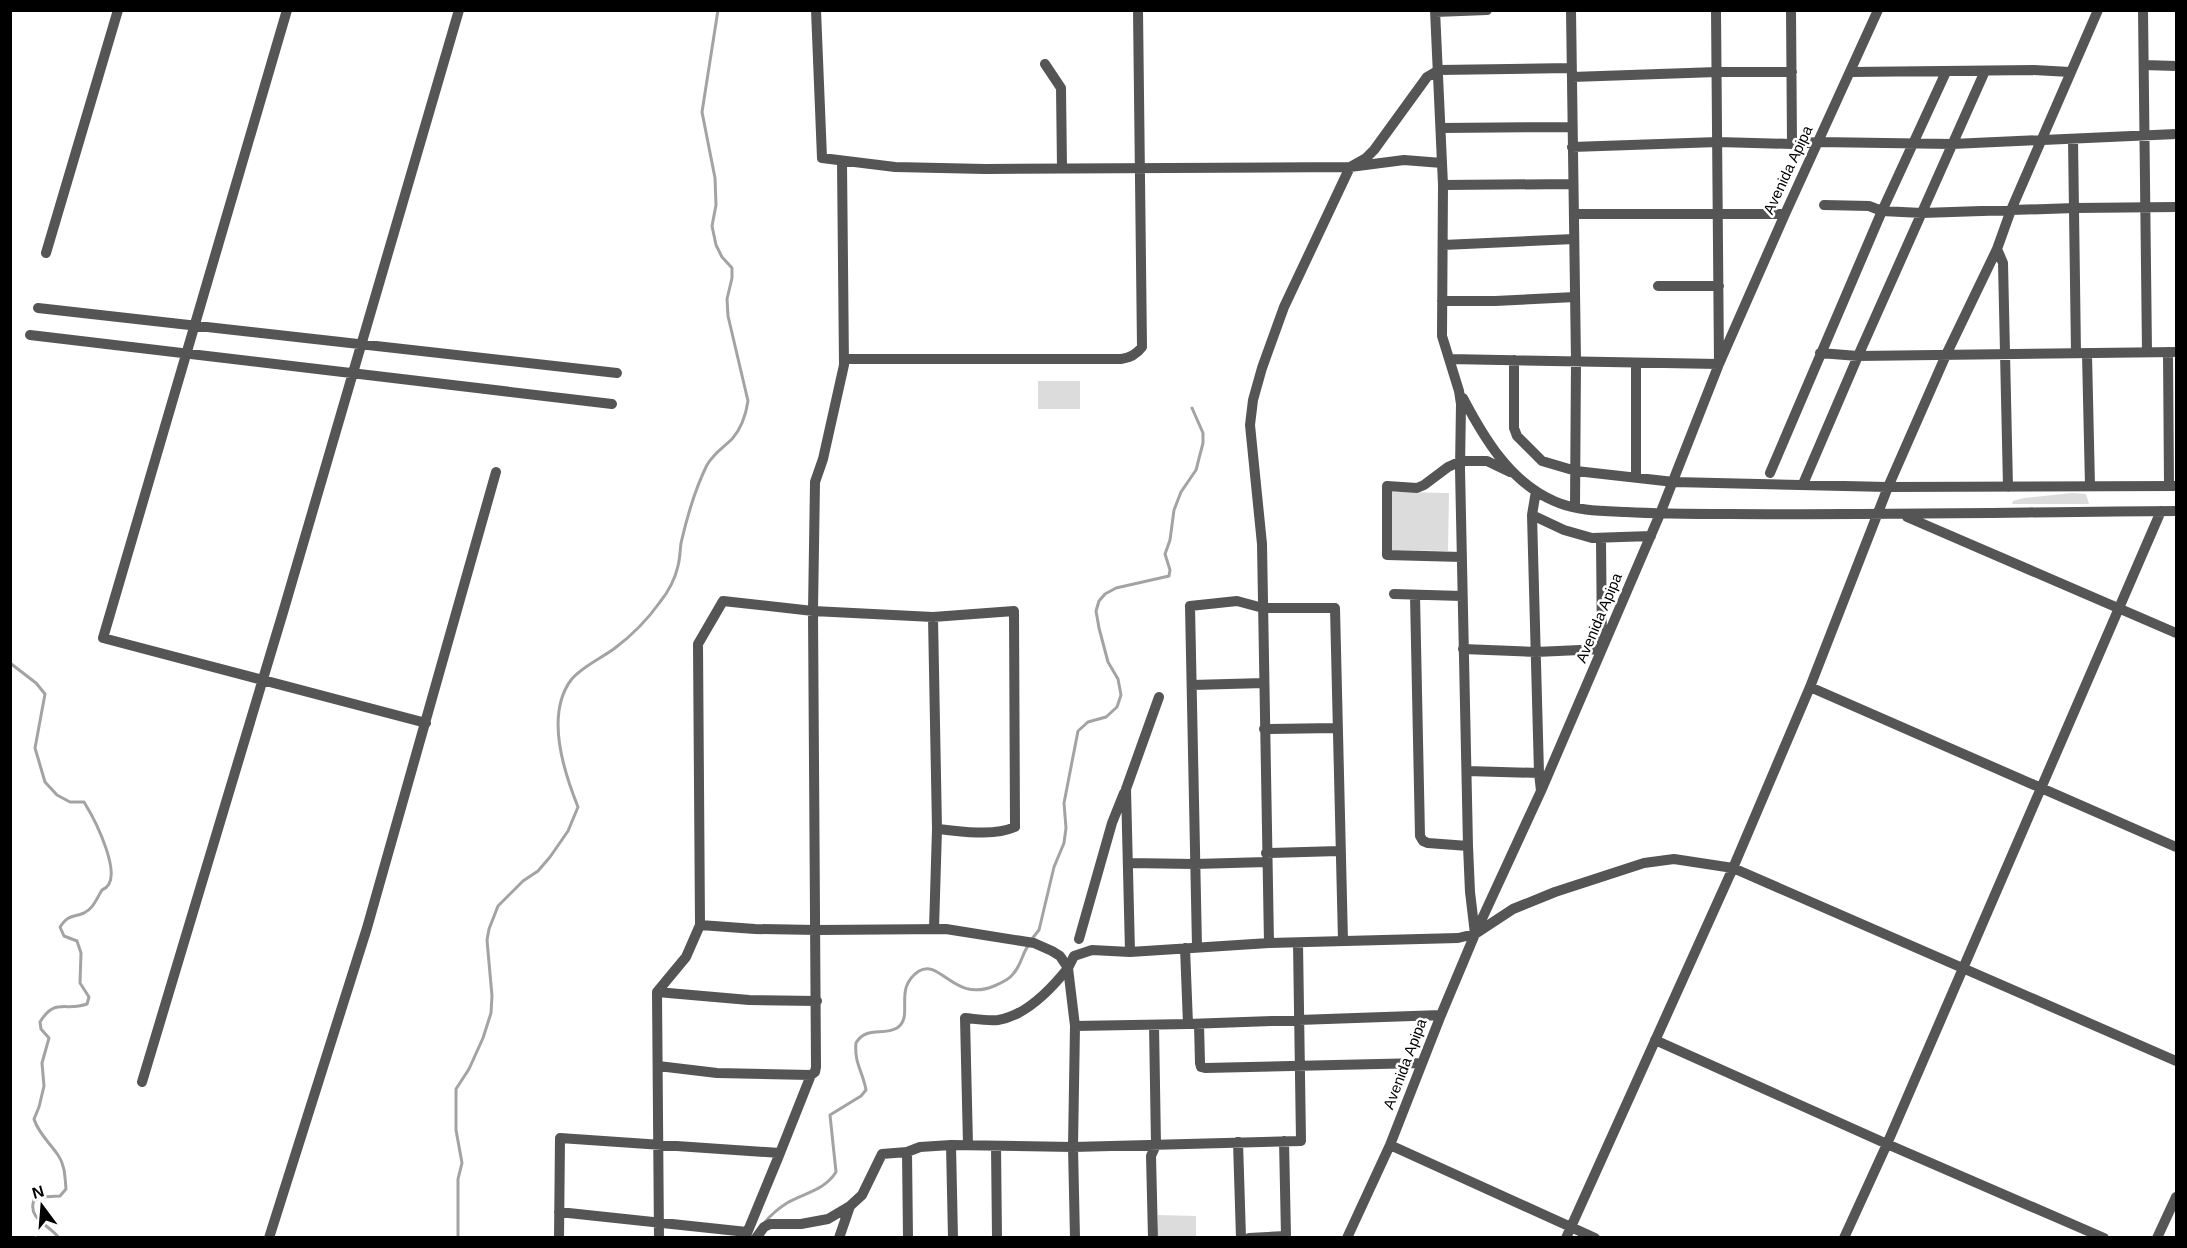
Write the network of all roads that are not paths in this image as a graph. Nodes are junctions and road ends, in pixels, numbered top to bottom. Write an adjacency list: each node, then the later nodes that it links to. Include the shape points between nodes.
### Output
1 (118, 10): 57 (street)
2 (287, 10): 63 (street)
3 (459, 10): 65 (street)
4 (816, 10): 37 (street, via 822,158)
5 (1138, 10): 39 (street)
6 (1487, 10): 13 (street)
7 (1571, 10): 19 (street)
8 (1716, 10): 20 (street)
9 (1791, 10): 21 (street)
10 (1878, 10): 22 (street, Avenida Apipa)
11 (2098, 10): 24 (street)
12 (2143, 10): 15 (street)
13 (1435, 11): 17 (street)
14 (1045, 64): 41 (street, via 1061,88)
15 (2144, 65): 16 (street); 28 (street)
16 (2176, 66)
17 (1439, 70): 19 (street); 26 (street); 40 (street, via 1421,84 1374,150)
18 (1986, 71): 23 (street); 24 (street); 35 (street)
19 (1571, 72): 20 (street); 25 (street)
20 (1717, 72): 21 (street); 31 (street)
21 (1792, 72): 34 (street)
22 (1851, 72): 23 (street); 32 (street, Avenida Apipa)
23 (1946, 72): 33 (street)
24 (2070, 72): 30 (street)
25 (1572, 127): 26 (street); 36 (street)
26 (1441, 128): 38 (street)
27 (2176, 134): 28 (street)
28 (2145, 135): 29 (street); 47 (street)
29 (2073, 139): 30 (street); 46 (street)
30 (2041, 140): 35 (street); 48 (street)
31 (1718, 142): 34 (street); 36 (street); 52 (street)
32 (1818, 142): 33 (street); 34 (street); 53 (street, Avenida Apipa)
33 (1914, 143): 35 (street); 49 (street)
34 (1792, 144)
35 (1952, 144): 50 (street)
36 (1572, 147): 42 (street)
37 (842, 162): 41 (street, via 895,167); 74 (street)
38 (1442, 163): 40 (street, via 1404,160); 43 (street)
39 (1138, 167): 40 (street); 41 (street); 74 (street, via 1142,347 1137,354 1091,360)
40 (1350, 167): 110 (street, via 1284,308 1253,400 1250,425 1262,544)
41 (1062, 168)
42 (1573, 183): 43 (street); 51 (street)
43 (1443, 185): 55 (street)
44 (1824, 205): 49 (street, via 1869,206)
45 (2176, 207): 47 (street)
46 (2075, 208): 47 (street); 48 (street); 70 (street)
47 (2145, 208): 66 (street)
48 (2011, 210): 50 (street); 56 (street)
49 (1882, 211): 50 (street); 69 (street)
50 (1922, 213): 73 (street)
51 (1574, 214): 52 (street); 54 (street)
52 (1718, 214): 53 (street); 59 (street)
53 (1785, 214): 79 (street, Avenida Apipa)
54 (1574, 239): 55 (street); 60 (street)
55 (1443, 245): 61 (street)
56 (1997, 249): 71 (street, via 2003,263); 72 (street)
57 (46, 253)
58 (1658, 286): 59 (street)
59 (1719, 286): 79 (street)
60 (1575, 297): 61 (street); 77 (street)
61 (1442, 301): 75 (street, via 1442,336)
62 (38, 308): 63 (street)
63 (195, 325): 65 (street); 68 (street)
64 (30, 335): 68 (street)
65 (361, 344): 80 (street); 81 (street)
66 (2147, 352): 67 (street); 70 (street)
67 (2172, 352): 93 (street)
68 (186, 353): 80 (street); 118 (street, via 103,638)
69 (1820, 353): 73 (street); 87 (street)
70 (2082, 353): 71 (street); 92 (street)
71 (2006, 354): 72 (street); 95 (street)
72 (1946, 355): 73 (street); 94 (street)
73 (1858, 356): 91 (street)
74 (844, 359): 112 (street, via 823,459 814,482)
75 (1449, 360): 76 (street); 82 (street)
76 (1514, 360): 77 (street); 85 (street, via 1517,436 1542,461)
77 (1576, 361): 78 (street); 85 (street)
78 (1636, 363): 79 (street); 89 (street)
79 (1719, 364): 90 (street, Avenida Apipa)
80 (353, 373): 83 (street); 118 (street)
81 (617, 373)
82 (1459, 391): 84 (street); 88 (street, via 1483,436)
83 (612, 404)
84 (1461, 461): 88 (street, via 1487,461); 106 (street); 106 (street, via 1417,488 1387,486 1387,555)
85 (1576, 471): 89 (street); 97 (street)
86 (496, 472): 123 (street)
87 (1770, 473)
88 (1518, 476): 96 (street)
89 (1636, 478): 90 (street)
90 (1674, 482): 91 (street); 100 (street, Avenida Apipa)
91 (1803, 484): 94 (street)
92 (2090, 486): 93 (street); 95 (street)
93 (2173, 486)
94 (1888, 487): 95 (street); 103 (street)
95 (2008, 487)
96 (1536, 491): 97 (street); 102 (street)
97 (1575, 507): 100 (street)
98 (2161, 511): 99 (street); 101 (street); 111 (street)
99 (2176, 511)
100 (1660, 514): 103 (street); 104 (street, Avenida Apipa)
101 (1901, 514): 103 (street); 111 (street)
102 (1532, 515): 105 (street, via 1564,530); 117 (street)
103 (1877, 515): 121 (street)
104 (1651, 536): 105 (street); 116 (street, Avenida Apipa)
105 (1601, 539): 116 (street)
106 (1462, 557): 109 (street)
107 (1394, 594): 108 (street)
108 (1415, 595): 109 (street); 132 (street, via 1420,836 1423,842)
109 (1462, 596): 115 (street)
110 (1263, 608): 119 (street); 120 (street, via 1237,601 1190,606); 124 (street, via 1335,608)
111 (2119, 610): 114 (street); 128 (street)
112 (813, 611): 113 (street); 139 (street, via 723,601 698,644); 141 (street)
113 (933, 617): 131 (street); 131 (street, via 1014,611 1015,827 989,832)
114 (2176, 633)
115 (1463, 649): 117 (street); 126 (street)
116 (1602, 649): 117 (street); 130 (street, Avenida Apipa)
117 (1536, 652): 127 (street)
118 (262, 681): 123 (street); 165 (street)
119 (1264, 683): 120 (street); 125 (street)
120 (1191, 684): 137 (street)
121 (1810, 687): 128 (street); 138 (street)
122 (1159, 697): 129 (street)
123 (426, 723): 184 (street, via 367,928)
124 (1336, 728): 125 (street); 134 (street)
125 (1264, 729): 135 (street)
126 (1467, 771): 127 (street); 132 (street)
127 (1539, 773): 130 (street)
128 (2041, 787): 133 (street); 151 (street)
129 (1126, 789): 136 (street); 143 (street, via 1112,823)
130 (1541, 791): 142 (street, Avenida Apipa)
131 (937, 829): 140 (street)
132 (1468, 846): 142 (street)
133 (2176, 847)
134 (1339, 851): 135 (street); 144 (street)
135 (1267, 858): 137 (street); 145 (street)
136 (1128, 863): 137 (street); 149 (street)
137 (1195, 864): 147 (street)
138 (1733, 868): 142 (street, via 1674,859 1644,863 1513,909); 151 (street); 159 (street)
139 (700, 925): 141 (street); 152 (street, via 686,957)
140 (934, 928): 141 (street); 150 (street, via 1034,943 1060,956)
141 (817, 930): 153 (street)
142 (1475, 934): 144 (street, via 1444,939); 154 (street, Avenida Apipa)
143 (1079, 939)
144 (1343, 941): 146 (street)
145 (1269, 943): 146 (street); 147 (street)
146 (1298, 943): 155 (street)
147 (1197, 947): 148 (street)
148 (1185, 948): 149 (street); 156 (street)
149 (1130, 952): 150 (street, via 1083,952 1074,956)
150 (1068, 968): 158 (street); 171 (street, via 1052,988 1011,1015 995,1020 965,1018)
151 (1961, 968): 160 (street); 168 (street)
152 (657, 992): 153 (street); 163 (street)
153 (817, 1001): 164 (street, via 816,1067)
154 (1441, 1015): 155 (street); 161 (street, Avenida Apipa)
155 (1299, 1019): 156 (street); 162 (street)
156 (1193, 1024): 157 (street); 162 (street, via 1201,1067)
157 (1155, 1025): 158 (street); 172 (street)
158 (1075, 1026): 175 (street)
159 (1655, 1040): 168 (street); 182 (street)
160 (2176, 1061)
161 (1422, 1063): 162 (street); 173 (street, Avenida Apipa)
162 (1300, 1065): 166 (street, via 1301,1141)
163 (658, 1066): 164 (street, via 717,1073); 169 (street)
164 (811, 1075): 177 (street)
165 (142, 1082)
166 (1284, 1141): 167 (street); 194 (street, via 1286,1236)
167 (1238, 1142): 172 (street); 193 (street)
168 (1887, 1144): 197 (street); 198 (street)
169 (658, 1145): 177 (street); 180 (street, via 560,1138); 181 (street)
170 (951, 1145): 171 (street); 176 (street); 189 (street)
171 (968, 1145): 174 (street)
172 (1156, 1145): 175 (street); 192 (street, via 1151,1155)
173 (1390, 1145): 182 (street); 195 (street, Avenida Apipa)
174 (996, 1146): 175 (street); 190 (street)
175 (1073, 1147): 191 (street)
176 (907, 1152): 179 (street, via 882,1154 862,1195); 188 (street)
177 (780, 1153): 183 (street)
178 (2176, 1197): 199 (street)
179 (850, 1206): 183 (street, via 828,1219 770,1224); 187 (street)
180 (559, 1212): 181 (street); 185 (street)
181 (658, 1222): 183 (street); 186 (street)
182 (1569, 1232): 196 (street)
183 (749, 1236)
184 (269, 1238)
185 (559, 1238)
186 (659, 1238)
187 (839, 1238)
188 (908, 1238)
189 (953, 1238)
190 (997, 1238)
191 (1075, 1238)
192 (1153, 1238)
193 (1241, 1238)
194 (1249, 1238)
195 (1347, 1238)
196 (1595, 1238)
197 (1844, 1238)
198 (2104, 1238)
199 (2157, 1238)

